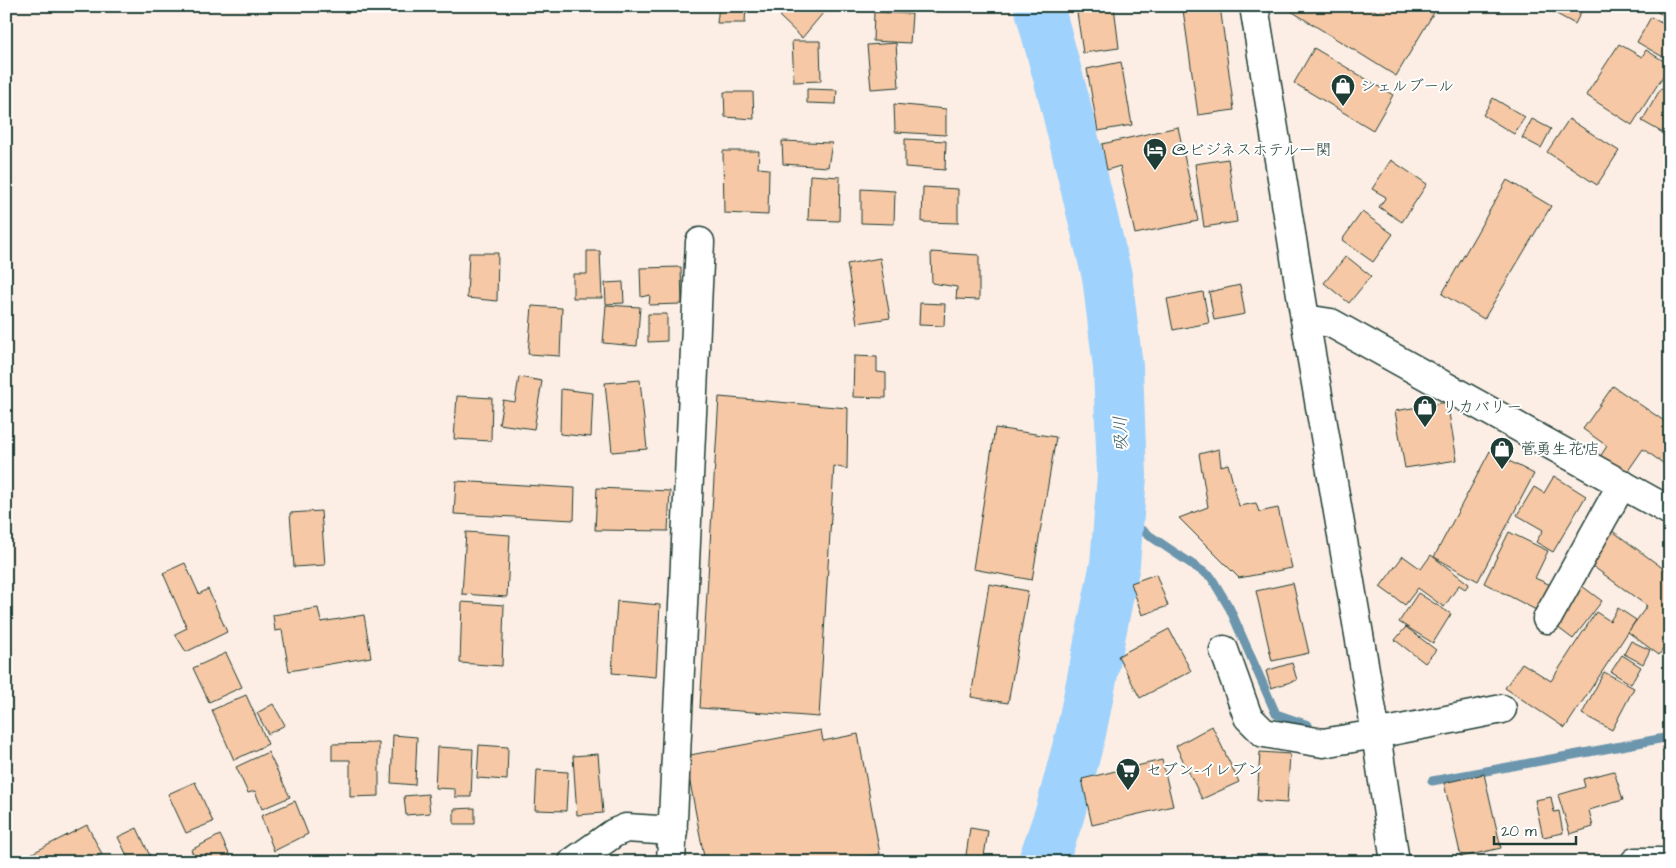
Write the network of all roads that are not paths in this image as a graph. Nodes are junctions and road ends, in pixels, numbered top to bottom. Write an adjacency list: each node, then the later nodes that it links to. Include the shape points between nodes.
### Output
1 (1254, 6): 3 (street)
2 (700, 242): 10 (street)
3 (1305, 319): 4 (street, via 1331,324); 9 (street)
4 (1622, 484): 5 (street); 6 (street)
5 (1670, 511)
6 (1547, 619)
7 (1224, 650): 9 (street, via 1248,717 1264,733 1323,743)
8 (1502, 709): 9 (street)
9 (1376, 734): 13 (street)
10 (673, 831): 11 (street, via 626,828 614,832); 12 (street)
11 (573, 862)
12 (671, 862)
13 (1395, 862)
14 (1636, 862): 15 (street)
15 (1666, 862)

